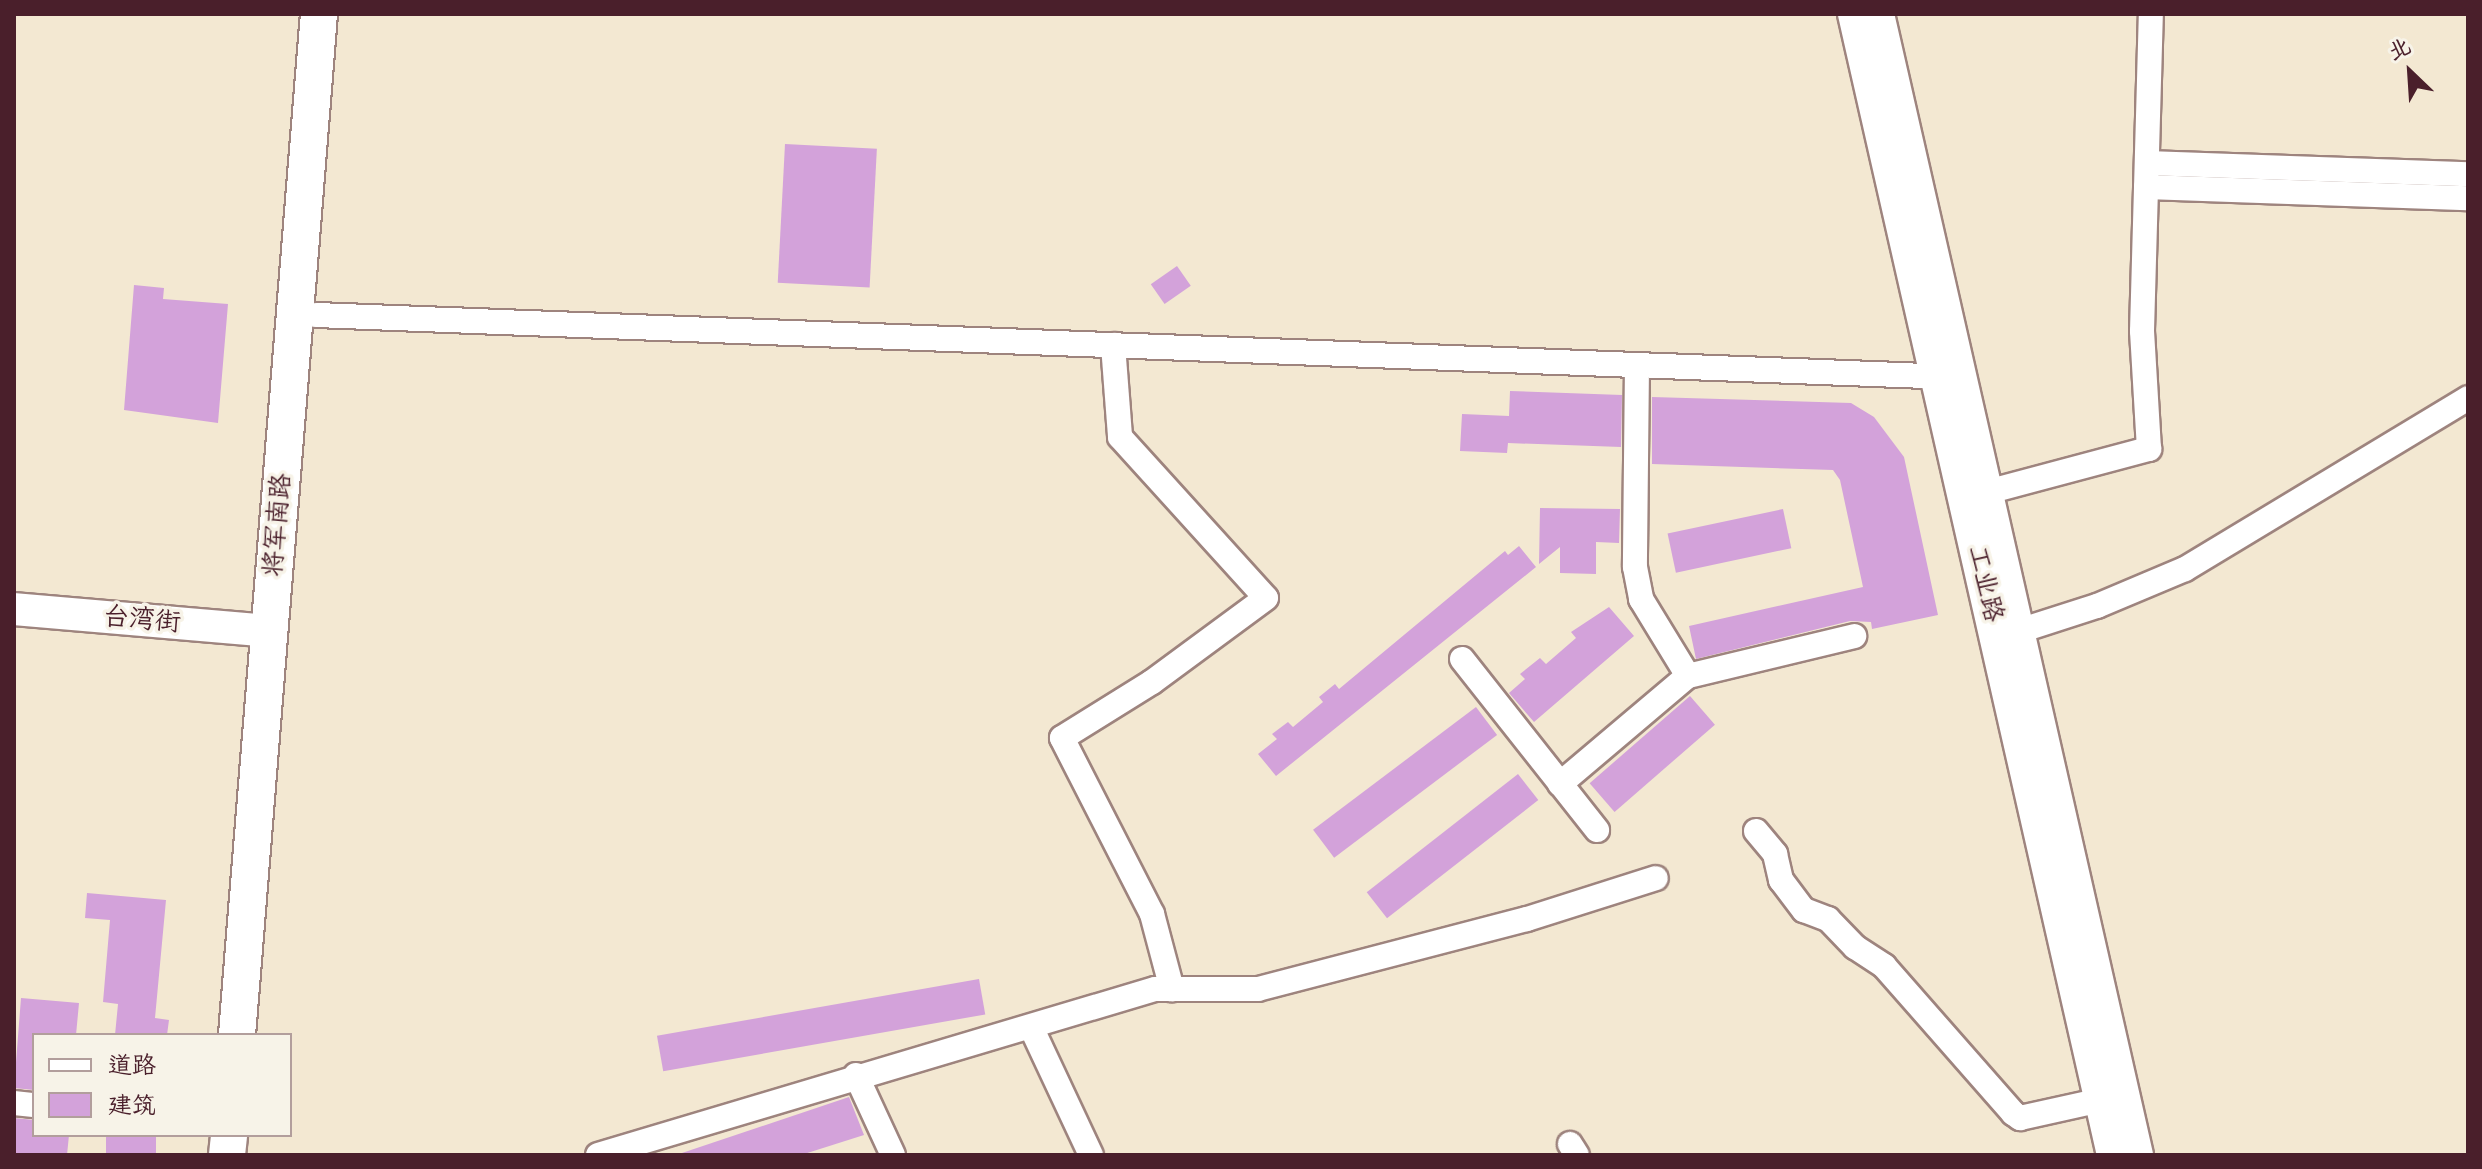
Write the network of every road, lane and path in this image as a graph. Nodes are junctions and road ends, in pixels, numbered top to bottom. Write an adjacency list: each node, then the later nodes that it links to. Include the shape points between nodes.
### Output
1 (319, 14): 16 (highway, 将军南路)
2 (341, 14): 9 (highway, 将军南路)
3 (1854, 14): 12 (main road, 工业路)
4 (1878, 14): 12 (main road, 工业路)
5 (2151, 14): 7 (street)
6 (2468, 174): 7 (street)
7 (2146, 175): 8 (street); 14 (street, via 2142,331 2149,449)
8 (2468, 198)
9 (316, 315): 10 (street); 28 (highway, 将军南路)
10 (1113, 345): 11 (street); 25 (street, via 1120,437 1266,598 1152,682 1062,738 1152,914)
11 (1637, 365): 12 (street); 20 (street, via 1635,567 1641,599)
12 (1949, 376): 14 (main road, 工业路); 30 (main road, 工业路)
13 (2468, 398): 17 (street, via 2197,562 2097,606)
14 (1987, 492): 17 (main road, 工业路)
15 (14, 609): 16 (main road, 台湾街)
16 (270, 631): 27 (highway, 将军南路)
17 (2019, 631): 35 (main road, 工业路)
18 (1854, 636): 20 (street)
19 (1462, 659): 21 (street)
20 (1688, 676): 21 (street)
21 (1560, 784): 22 (street)
22 (1597, 830)
23 (1756, 831): 30 (street, via 1775,854 1785,887 1804,910 1828,919 1884,966 2013,1113 2020,1118)
24 (1656, 878): 25 (street, via 1527,919 1258,989)
25 (1172, 989): 26 (street, via 1155,989)
26 (1032, 1029): 29 (street); 33 (street)
27 (237, 1033)
28 (259, 1033)
29 (856, 1075): 31 (street); 32 (street)
30 (2101, 1100): 34 (main road, 工业路)
31 (598, 1155)
32 (893, 1155)
33 (1091, 1155)
34 (2113, 1155)
35 (2137, 1155)

